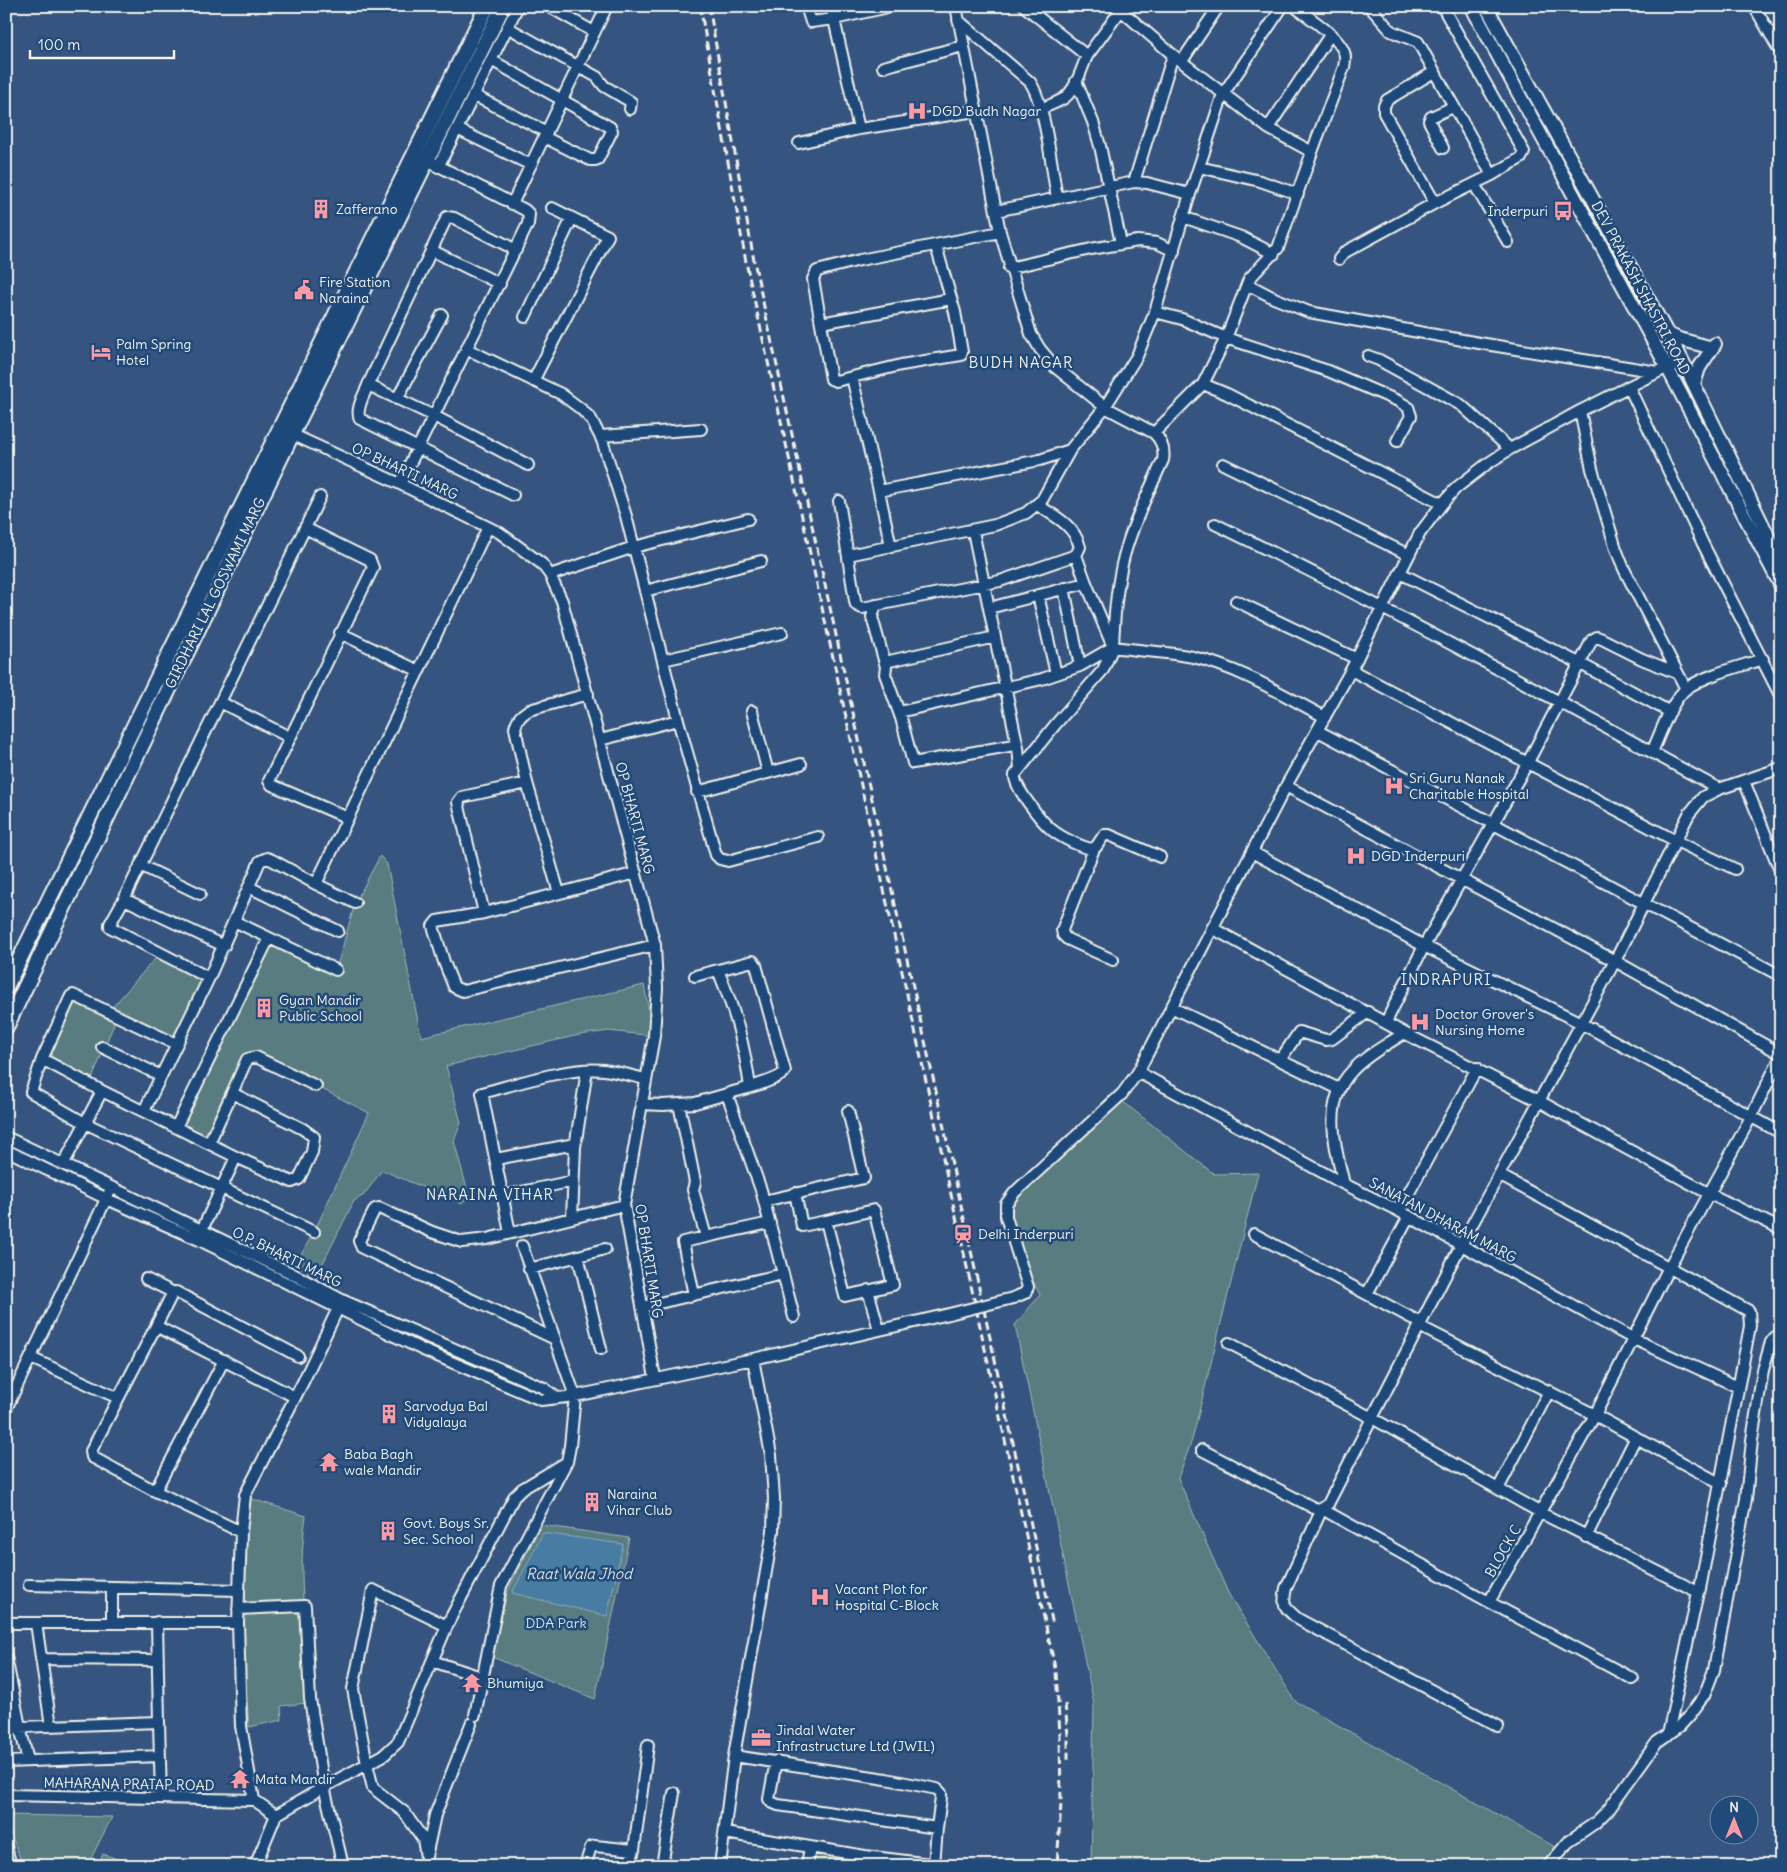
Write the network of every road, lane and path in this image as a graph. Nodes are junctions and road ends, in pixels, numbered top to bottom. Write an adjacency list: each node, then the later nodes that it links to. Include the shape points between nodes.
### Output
1 (487, 6): 98 (main road, GIRDHARI LAL GOSWAMI MARG, via 404,174)
2 (503, 6): 48 (main road, GIRDHARI LAL GOSWAMI MARG)
3 (518, 6): 22 (street)
4 (548, 6): 23 (street)
5 (607, 6): 23 (street)
6 (806, 6): 20 (street, via 811,22)
7 (831, 6): 20 (street)
8 (956, 6): 21 (street)
9 (1024, 6): 27 (street)
10 (1219, 6): 28 (street)
11 (1284, 6): 34 (street)
12 (1294, 6): 24 (street)
13 (1369, 6): 32 (street, via 1391,31 1418,42)
14 (1442, 6): 51 (street, via 1524,152 1521,158)
15 (1472, 6): 86 (street, DEV PRAKASH SHASTRI ROAD)
16 (1486, 6): 81 (street, DEV PRAKASH SHASTRI ROAD)
17 (1754, 6): 26 (street)
18 (888, 7): 20 (street)
19 (1118, 8): 27 (street); 28 (street)
20 (834, 19): 43 (street)
21 (958, 20): 25 (street); 39 (street, via 1030,82)
22 (507, 27): 29 (street); 30 (street)
23 (594, 32): 30 (street)
24 (1330, 35): 41 (street); 47 (street, via 1342,47 1344,67)
25 (963, 46): 31 (street); 40 (street)
26 (1781, 53)
27 (1087, 56): 33 (street)
28 (1178, 58): 34 (street); 52 (street)
29 (491, 60): 35 (street); 36 (street)
30 (578, 66): 36 (street); 38 (street, via 631,102)
31 (883, 67)
32 (1434, 72): 37 (street); 58 (street, via 1388,100 1384,113)
33 (1076, 82): 39 (street, via 1061,100); 54 (street, via 1093,122)
34 (1223, 94): 41 (street); 50 (street)
35 (473, 95): 42 (street); 44 (street)
36 (562, 99): 44 (street); 44 (street, via 610,127 611,134 595,160)
37 (1453, 107): 46 (street, via 1429,121); 51 (street)
38 (630, 109)
39 (1040, 109): 57 (street)
40 (976, 111): 43 (street); 61 (street)
41 (1268, 128): 47 (street)
42 (457, 129): 48 (street); 49 (street)
43 (859, 129): 45 (street)
44 (546, 135): 49 (street)
45 (799, 143)
46 (1443, 148)
47 (1312, 152): 56 (street)
48 (432, 164): 59 (street); 98 (main road, GIRDHARI LAL GOSWAMI MARG)
49 (531, 165): 59 (street)
50 (1199, 166): 55 (street); 56 (street)
51 (1492, 175): 53 (street)
52 (1134, 182): 54 (street); 55 (street)
53 (1474, 184): 58 (street); 65 (street)
54 (1109, 187): 57 (street); 66 (street)
55 (1190, 194): 62 (street)
56 (1298, 194): 71 (street)
57 (1057, 198): 61 (street)
58 (1435, 203): 72 (street, via 1345,252)
59 (512, 204): 69 (street, via 525,210 530,218)
60 (552, 208): 63 (street)
61 (996, 211): 64 (street)
62 (1184, 217): 70 (street); 71 (street, via 1241,237)
63 (572, 218): 79 (street); 88 (street, via 608,236)
64 (1000, 232): 67 (street); 73 (street)
65 (1508, 242)
66 (1121, 243): 70 (street, via 1148,241); 73 (street)
67 (936, 246): 76 (street); 80 (street, via 860,260 817,272 813,279)
68 (431, 250): 69 (street, via 444,220 450,217); 74 (street); 91 (street)
69 (516, 250): 74 (street)
70 (1174, 251): 77 (street)
71 (1274, 254): 75 (street)
72 (1339, 259)
73 (1010, 268): 94 (street, via 1031,334 1040,349 1055,367)
74 (500, 284): 83 (street)
75 (1246, 284): 82 (street); 86 (street, via 1309,312 1479,343)
76 (951, 299): 80 (street); 87 (street, via 961,355)
77 (1156, 312): 82 (street); 94 (street, via 1137,356)
78 (442, 315): 93 (street)
79 (525, 317)
80 (821, 323): 87 (street, via 831,379)
81 (1668, 334): 85 (street, DEV PRAKASH SHASTRI ROAD); 90 (street, via 1712,345)
82 (1226, 338): 89 (street); 101 (street, via 1328,371 1408,407 1411,416)
83 (467, 349): 88 (street); 96 (street)
84 (1368, 356): 104 (street, via 1461,406)
85 (1682, 360): 86 (street); 90 (street, DEV PRAKASH SHASTRI ROAD)
86 (1663, 370): 92 (street); 130 (street, DEV PRAKASH SHASTRI ROAD)
87 (852, 377): 108 (street)
88 (534, 381): 100 (street, via 561,394 581,409)
89 (1203, 384): 99 (street); 112 (street)
90 (1694, 384): 125 (street, DEV PRAKASH SHASTRI ROAD)
91 (368, 385): 93 (street); 102 (street, via 358,417)
92 (1629, 387): 95 (street); 143 (street)
93 (397, 399): 96 (street)
94 (1105, 407): 99 (street); 103 (street)
95 (1580, 411): 104 (street); 150 (street, via 1592,469 1616,549)
96 (434, 416): 102 (street); 106 (street)
97 (701, 429): 100 (street)
98 (286, 431): 107 (street, OP BHARTI MARG); 212 (main road, GIRDHARI LAL GOSWAMI MARG); 217 (main road, GIRDHARI LAL GOSWAMI MARG)
99 (1154, 434): 141 (street, via 1162,443 1163,460 1136,520 1124,558)
100 (600, 436): 119 (street)
101 (1397, 442)
102 (418, 447): 107 (street); 109 (street)
103 (1070, 450): 108 (street, via 1040,460); 113 (street, via 1048,492)
104 (1510, 450): 112 (street, via 1456,488)
105 (1223, 464): 123 (street)
106 (528, 465)
107 (400, 484): 116 (street, OP BHARTI MARG)
108 (880, 491): 120 (street)
109 (513, 495)
110 (320, 497): 117 (street)
111 (839, 501): 122 (street)
112 (1442, 504): 123 (street, via 1420,533)
113 (1037, 505): 118 (street, via 1016,518); 121 (street, via 1072,531 1080,547)
114 (748, 519): 119 (street)
115 (1215, 524): 137 (street)
116 (488, 527): 127 (street, OP BHARTI MARG, via 542,564); 149 (street)
117 (305, 528): 138 (street, via 372,563 373,568); 156 (street)
118 (973, 531): 120 (street); 129 (street)
119 (634, 546): 127 (street); 132 (street)
120 (891, 547): 122 (street)
121 (1076, 554): 128 (street); 129 (street)
122 (848, 555): 135 (street, via 856,605 862,608)
123 (1408, 556): 126 (street)
124 (760, 561): 132 (street)
125 (1781, 562)
126 (1400, 573): 137 (street); 146 (street)
127 (550, 575): 154 (street, OP BHARTI MARG, via 562,601)
128 (1086, 582): 131 (street); 141 (street)
129 (983, 585): 135 (street); 136 (street)
130 (1781, 586)
131 (1064, 588): 133 (street); 147 (street)
132 (645, 590): 144 (street)
133 (1038, 595): 136 (street); 151 (street)
134 (1236, 601): 142 (street)
135 (876, 605): 145 (street, via 872,617)
136 (989, 608): 140 (street)
137 (1382, 608): 142 (street); 157 (street)
138 (340, 633): 149 (street); 164 (street)
139 (782, 633): 144 (street)
140 (995, 637): 145 (street); 152 (street)
141 (1114, 647): 147 (street); 161 (street, via 1192,657 1212,663); 170 (street, via 1103,670)
142 (1357, 659): 148 (street)
143 (1762, 659): 153 (street); 155 (street)
144 (663, 660): 162 (street)
145 (885, 662): 159 (street, via 885,674)
146 (1579, 664): 150 (street, via 1597,637 1642,660); 157 (street); 160 (street)
147 (1080, 666): 151 (street)
148 (1351, 670): 161 (street); 168 (street)
149 (419, 671): 178 (street)
150 (1677, 673): 153 (street)
151 (1056, 674): 152 (street)
152 (1007, 688): 159 (street); 166 (street)
153 (1686, 689): 160 (street)
154 (588, 694): 165 (street, OP BHARTI MARG); 174 (street, via 529,710 516,722)
155 (1781, 697)
156 (220, 702): 164 (street); 185 (street)
157 (1560, 702): 167 (street); 168 (street)
158 (752, 711): 172 (street)
159 (899, 712): 166 (street, via 914,763 1014,745)
160 (1670, 712): 167 (street)
161 (1325, 717): 163 (street)
162 (678, 720): 165 (street); 177 (street)
163 (1318, 731): 175 (street); 179 (street)
164 (289, 737): 178 (street, via 269,778 270,783)
165 (600, 740): 187 (street, OP BHARTI MARG)
166 (1018, 748): 170 (street)
167 (1652, 752): 176 (street)
168 (1528, 762): 179 (street); 181 (street)
169 (801, 764): 172 (street)
170 (1020, 768): 182 (street, via 1014,779 1041,818 1057,833)
171 (1781, 768): 173 (street)
172 (768, 772): 177 (street)
173 (1744, 781): 176 (street); 188 (street)
174 (527, 783): 192 (street); 197 (street, via 462,798 458,802)
175 (1286, 786): 183 (street); 189 (street)
176 (1719, 789): 181 (street, via 1703,798 1694,808)
177 (697, 792): 180 (street, via 716,855 724,860)
178 (348, 818): 190 (street)
179 (1494, 825): 189 (street); 196 (street)
180 (818, 837)
181 (1674, 840): 186 (street); 196 (street)
182 (1094, 849): 184 (street, via 1104,835 1109,835); 205 (street, via 1062,930 1067,939)
183 (1252, 852): 199 (street); 204 (street)
184 (1160, 857)
185 (140, 865): 193 (street); 194 (street)
186 (1735, 869)
187 (636, 873): 192 (street); 202 (street, OP BHARTI MARG)
188 (1781, 874)
189 (1462, 881): 204 (street); 206 (street)
190 (316, 884): 191 (street, via 267,858 260,861); 195 (street)
191 (249, 886): 198 (street); 200 (street)
192 (559, 893): 197 (street)
193 (200, 894)
194 (124, 899): 203 (street); 211 (street, via 110,924 111,929)
195 (355, 903)
196 (1644, 904): 206 (street); 210 (street)
197 (484, 913): 202 (street, via 434,924 444,962 458,990)
198 (234, 921): 201 (street); 203 (street)
199 (1212, 928): 213 (street); 214 (street)
200 (338, 930)
201 (269, 938): 207 (street); 242 (street)
202 (655, 945): 228 (street, OP BHARTI MARG, via 654,1036)
203 (224, 946): 211 (street)
204 (1424, 946): 215 (street); 216 (street)
205 (1113, 960)
206 (1614, 961): 216 (street); 221 (street)
207 (336, 970)
208 (718, 970): 209 (street); 230 (street, via 738,1020); 230 (street, via 755,962 785,1071 780,1077)
209 (695, 976)
210 (1781, 976)
211 (209, 978): 219 (street)
212 (6, 987)
213 (1171, 1007): 223 (street); 226 (street)
214 (1368, 1012): 215 (street); 223 (street, via 1332,1039 1299,1032)
215 (1386, 1022): 218 (street)
216 (1581, 1023): 235 (street); 240 (street)
217 (6, 1027)
218 (1404, 1033): 224 (street); 231 (street, via 1352,1070)
219 (176, 1044): 222 (street, via 74,995); 227 (street)
220 (102, 1047): 227 (street)
221 (1781, 1055): 240 (street, BLOCK C)
222 (42, 1059): 232 (street); 241 (street, via 31,1092)
223 (1280, 1060): 231 (street)
224 (1477, 1068): 235 (street); 262 (street)
225 (587, 1070): 228 (street, via 604,1070); 246 (street); 249 (street, via 566,1072 482,1093)
226 (1138, 1072): 253 (street, SANATAN DHARAM MARG); 289 (street, O.P. BHARTI MARG, bridge, via 1122,1094 1015,1192 1006,1204 1006,1217 1028,1287 1025,1293)
227 (161, 1076): 238 (street)
228 (646, 1079): 236 (street, OP BHARTI MARG)
229 (316, 1086): 233 (street, via 253,1057 247,1059)
230 (750, 1087): 234 (street)
231 (1339, 1088): 253 (street, via 1333,1122)
232 (102, 1091): 238 (street); 241 (street)
233 (232, 1092): 245 (street); 248 (street, via 314,1137 312,1152 295,1182)
234 (727, 1094): 237 (street); 260 (street)
235 (1539, 1101): 251 (street); 257 (street)
236 (641, 1104): 237 (street); 261 (street, OP BHARTI MARG)
237 (679, 1104): 271 (street, via 695,1182 693,1190)
238 (144, 1111): 242 (street)
239 (848, 1111): 256 (street, via 864,1178)
240 (1751, 1116): 243 (street); 257 (street, BLOCK C)
241 (85, 1123): 250 (street); 254 (street)
242 (176, 1127): 245 (street)
243 (1781, 1132)
244 (6, 1137): 250 (street, O.P. BHARTI MARG)
245 (208, 1143): 248 (street)
246 (575, 1144): 249 (street); 252 (street)
247 (6, 1150): 259 (street, O.P. BHARTI MARG)
248 (236, 1157): 254 (street)
249 (496, 1159): 258 (street)
250 (63, 1164): 255 (street, O.P. BHARTI MARG)
251 (1498, 1175): 272 (street); 276 (street)
252 (573, 1181): 258 (street); 263 (street)
253 (1344, 1184): 262 (street, SANATAN DHARAM MARG)
254 (222, 1187): 267 (street); 270 (street)
255 (112, 1188): 259 (street); 270 (street, O.P. BHARTI MARG)
256 (795, 1194): 260 (street); 264 (street, via 802,1226)
257 (1708, 1194): 266 (street); 276 (street, BLOCK C)
258 (503, 1196): 268 (street)
259 (107, 1199): 270 (street, O.P. BHARTI MARG); 296 (street)
260 (764, 1201): 265 (street)
261 (624, 1204): 263 (street); 285 (street, OP BHARTI MARG)
262 (1404, 1213): 272 (street, SANATAN DHARAM MARG); 282 (street)
263 (572, 1218): 268 (street)
264 (826, 1222): 280 (street, via 845,1296); 280 (street, via 874,1210 893,1285)
265 (770, 1223): 271 (street); 278 (street)
266 (1781, 1229)
267 (314, 1232)
268 (510, 1233): 291 (street, via 462,1242 375,1208 359,1242 362,1248)
269 (1254, 1234): 282 (street)
270 (199, 1235): 284 (street, O.P. BHARTI MARG)
271 (706, 1237): 283 (street, via 683,1242)
272 (1461, 1245): 287 (street); 292 (street, SANATAN DHARAM MARG)
273 (522, 1246): 277 (street)
274 (605, 1249): 275 (street)
275 (578, 1256): 277 (street); 294 (street)
276 (1669, 1267): 292 (street, BLOCK C); 300 (street, via 1749,1310 1750,1326)
277 (529, 1269): 291 (street)
278 (783, 1274): 283 (street); 286 (street)
279 (146, 1279): 281 (street)
280 (868, 1290): 289 (street)
281 (174, 1293): 288 (street); 295 (street)
282 (1367, 1294): 287 (street)
283 (694, 1295): 285 (street)
284 (340, 1305): 302 (street, O.P. BHARTI MARG, via 423,1350 540,1400); 303 (street)
285 (642, 1307): 299 (street, OP BHARTI MARG)
286 (794, 1317)
287 (1420, 1325): 301 (street); 307 (street)
288 (156, 1326): 298 (street); 304 (street)
289 (879, 1330): 297 (street, O.P. BHARTI MARG)
290 (1781, 1337): 341 (street, via 1775,1337 1771,1342 1763,1370 1746,1499 1714,1670 1698,1705)
291 (554, 1339): 302 (street)
292 (1634, 1339): 300 (street, SANATAN DHARAM MARG); 306 (street, BLOCK C)
293 (1229, 1342): 307 (street)
294 (601, 1349)
295 (298, 1356)
296 (31, 1358): 304 (street); 305 (street)
297 (753, 1359): 299 (street, O.P. BHARTI MARG); 344 (street, via 771,1455 773,1531)
298 (224, 1360): 303 (street); 313 (street)
299 (655, 1378): 302 (street, O.P. BHARTI MARG)
300 (1738, 1386): 311 (street)
301 (1549, 1392): 306 (street); 312 (street)
302 (575, 1396): 310 (street)
303 (295, 1397): 316 (street, via 245,1495)
304 (118, 1398): 313 (street, via 91,1454)
305 (6, 1409)
306 (1595, 1415): 308 (street); 315 (street, BLOCK C)
307 (1372, 1418): 312 (street); 314 (street, via 1334,1495)
308 (1636, 1437): 311 (street); 317 (street)
309 (1202, 1450): 314 (street, via 1314,1508)
310 (567, 1462): 329 (street, via 514,1496); 334 (street, via 501,1586)
311 (1720, 1484): 321 (street)
312 (1498, 1489): 315 (street)
313 (155, 1491): 316 (street)
314 (1322, 1509): 322 (street); 338 (street, via 1286,1588 1283,1601 1286,1609 1298,1619)
315 (1541, 1513): 317 (street); 322 (street, BLOCK C)
316 (241, 1532): 320 (street)
317 (1586, 1536): 321 (street)
318 (29, 1585): 319 (street)
319 (112, 1587): 320 (street); 327 (street)
320 (239, 1590): 323 (street)
321 (1698, 1592): 341 (street)
322 (1489, 1602): 335 (street)
323 (238, 1609): 328 (street); 349 (street, via 305,1606 310,1698)
324 (157, 1622): 327 (street); 328 (street); 332 (street)
325 (6, 1623): 326 (street)
326 (36, 1623): 327 (street); 331 (street)
327 (112, 1623)
328 (238, 1623): 353 (street, via 241,1726)
329 (447, 1626): 333 (street); 348 (street, via 373,1590 353,1689)
330 (6, 1657): 339 (street)
331 (41, 1658): 332 (street); 337 (street)
332 (158, 1660): 336 (street)
333 (432, 1661): 334 (street); 348 (street, via 398,1742 384,1755)
334 (481, 1677): 360 (street, via 473,1720 435,1815)
335 (1633, 1678)
336 (159, 1722): 337 (street); 343 (street)
337 (51, 1726): 339 (street)
338 (1498, 1726)
339 (20, 1728): 340 (street); 345 (street)
340 (6, 1729)
341 (1668, 1735): 372 (street, via 1652,1748 1601,1818 1570,1840)
342 (648, 1745): 359 (street)
343 (160, 1756): 345 (street); 352 (street)
344 (734, 1756): 346 (street); 356 (street)
345 (28, 1761): 347 (street)
346 (776, 1761): 355 (street, via 938,1789 941,1797); 355 (street, via 769,1799 778,1805)
347 (6, 1762)
348 (366, 1764): 349 (street); 360 (street, via 373,1788 404,1812 423,1839)
349 (324, 1786): 354 (street); 365 (street)
350 (674, 1793): 368 (street)
351 (6, 1795): 352 (street, MAHARANA PRATAP ROAD)
352 (161, 1798): 353 (street, MAHARANA PRATAP ROAD)
353 (254, 1800): 354 (street)
354 (276, 1815): 364 (street)
355 (937, 1828): 362 (street)
356 (725, 1833): 357 (street); 369 (street)
357 (810, 1847): 361 (street); 370 (street)
358 (6, 1848): 363 (street)
359 (634, 1850): 366 (street, via 591,1847); 367 (street)
360 (425, 1861)
361 (893, 1863): 362 (street)
362 (934, 1864): 371 (street)
363 (11, 1866)
364 (255, 1866)
365 (343, 1866)
366 (585, 1866)
367 (630, 1866)
368 (662, 1866)
369 (720, 1866)
370 (807, 1866)
371 (947, 1866)
372 (1548, 1866)

